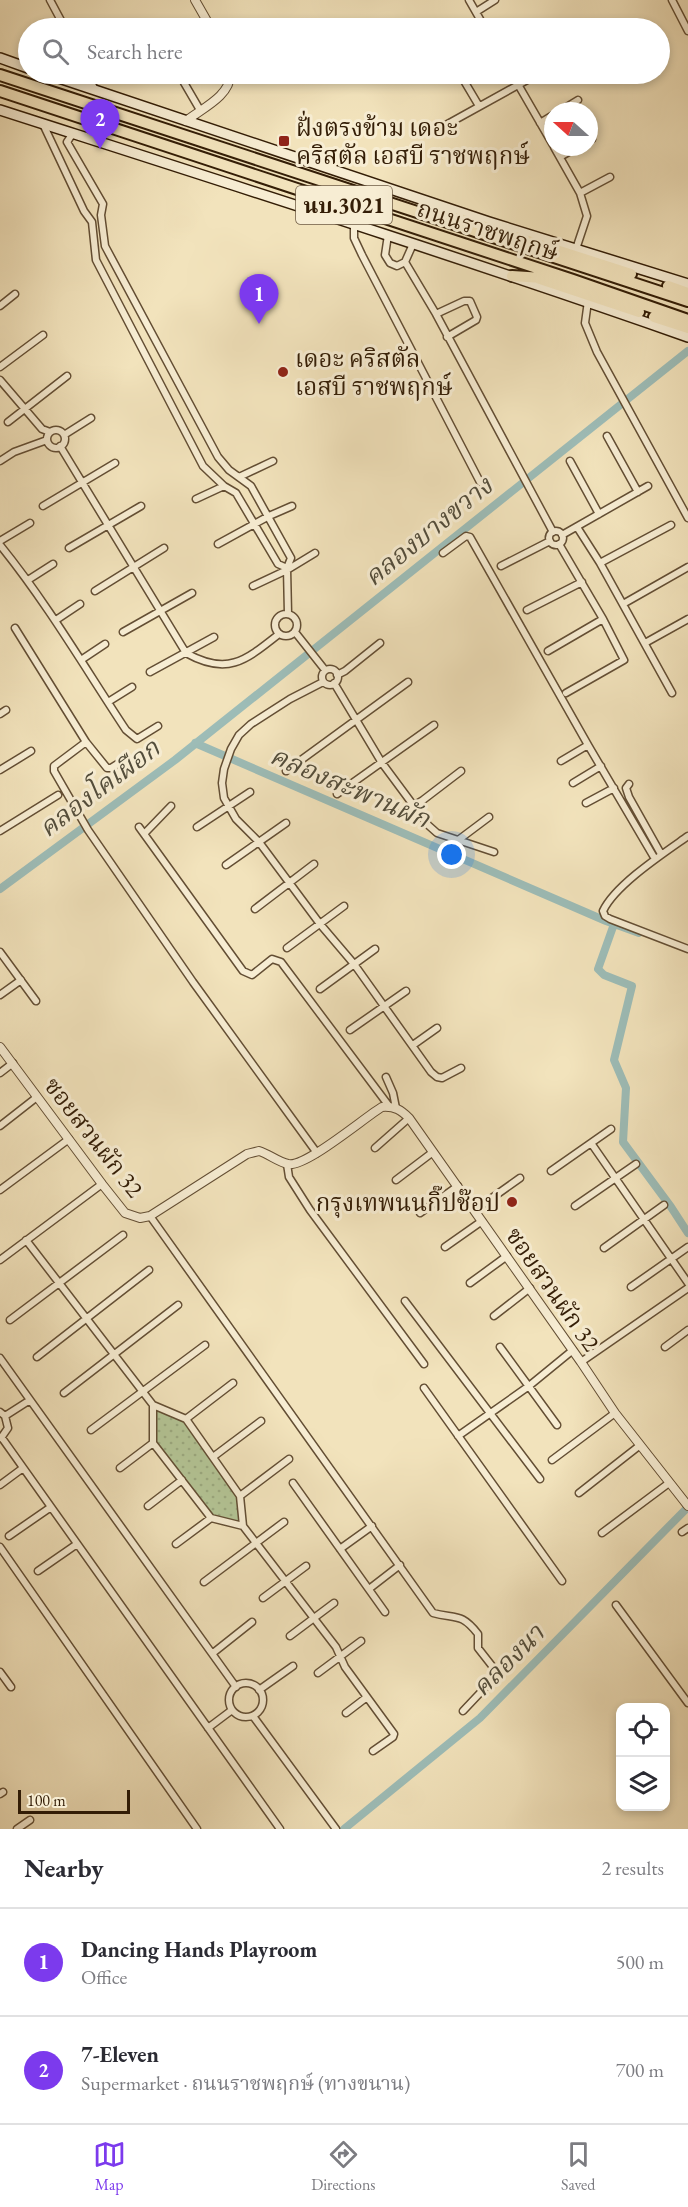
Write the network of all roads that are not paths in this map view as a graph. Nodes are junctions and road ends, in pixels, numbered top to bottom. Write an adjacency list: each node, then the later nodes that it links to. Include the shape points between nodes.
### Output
1 (50, 0): 7 (street)
2 (195, 0): 8 (street)
3 (469, 0): 6 (street)
4 (495, 0): 6 (street)
5 (672, 0): 10 (street)
6 (476, 12): 9 (street)
7 (59, 18)
8 (205, 18)
9 (479, 18)
10 (688, 31)
11 (0, 58): 12 (main road)
12 (18, 64)
13 (0, 75): 14 (main road, ถนนราชพฤกษ์ / นบ.3021)
14 (18, 81)
15 (27, 84): 39 (main road, ถนนราชพฤกษ์ / นบ.3021)
16 (81, 84): 22 (main road, นบ.3021)
17 (92, 84): 22 (street)
18 (185, 84): 28 (street)
19 (229, 84): 28 (street)
20 (466, 84): 26 (street)
21 (518, 84): 26 (street); 31 (street)
22 (94, 88): 29 (main road, นบ.3021)
23 (0, 92): 48 (main road, ถนนราชพฤกษ์ / นบ.3021)
24 (578, 100): 25 (street)
25 (575, 102)
26 (478, 106): 34 (street)
27 (0, 110): 32 (main road, นบ.3021)
28 (200, 110): 29 (street)
29 (186, 121): 41 (main road, นบ.3021)
30 (544, 121): 31 (street)
31 (540, 123): 33 (street)
32 (43, 124): 35 (main road, นบ.3021); 63 (street, via 84,212 93,222 96,260)
33 (544, 130)
34 (435, 131)
35 (73, 134): 42 (main road, นบ.3021); 61 (street, via 68,142 103,204 105,246)
36 (560, 157): 38 (street)
37 (610, 177): 38 (street)
38 (580, 193): 45 (street, via 587,216)
39 (421, 214): 40 (main road); 53 (main road, ถนนราชพฤกษ์ / นบ.3021)
40 (457, 218): 41 (main road); 50 (main road)
41 (489, 222): 45 (main road, นบ.3021)
42 (354, 224): 43 (main road, นบ.3021); 80 (street, via 354,238 362,255)
43 (388, 236): 44 (main road, นบ.3021); 46 (street, via 385,250 390,263 396,266)
44 (413, 244): 46 (street); 47 (main road, นบ.3021)
45 (576, 249): 49 (main road, นบ.3021)
46 (405, 262): 55 (street)
47 (512, 276): 48 (main road); 52 (main road, นบ.3021)
48 (570, 284): 56 (main road, ถนนราชพฤกษ์ / นบ.3021); 57 (main road)
49 (688, 284)
50 (688, 293)
51 (15, 294): 54 (street)
52 (588, 301): 60 (main road, นบ.3021); 90 (street, via 585,323 597,352)
53 (688, 301)
54 (0, 306)
55 (436, 314): 59 (street); 59 (street, via 470,301 476,320)
56 (688, 320)
57 (688, 328)
58 (43, 335): 62 (street)
59 (447, 337): 96 (street)
60 (688, 337)
61 (168, 366): 63 (street); 78 (street, via 218,457)
62 (0, 367)
63 (154, 375): 81 (street, via 203,466)
64 (67, 376): 66 (street)
65 (0, 380): 66 (street)
66 (25, 408): 68 (street); 69 (street, via 42,429)
67 (91, 418): 70 (street)
68 (8, 422)
69 (50, 432): 70 (street, via 58,430); 72 (street)
70 (64, 435): 73 (street)
71 (607, 435): 83 (street)
72 (47, 440): 73 (street, via 52,447); 74 (street)
73 (60, 446): 79 (street)
74 (0, 461)
75 (273, 461): 78 (street)
76 (570, 461): 88 (street)
77 (115, 463): 79 (street)
78 (239, 477): 89 (street, via 250,486)
79 (83, 482): 85 (street); 93 (street)
80 (480, 482)
81 (224, 486): 84 (street); 92 (street, via 236,493)
82 (648, 486): 83 (street)
83 (638, 492): 88 (street)
84 (196, 499)
85 (43, 506)
86 (141, 506): 93 (street)
87 (292, 506): 89 (street)
88 (599, 514): 95 (street)
89 (268, 516): 92 (street); 111 (street, via 291,558)
90 (688, 518)
91 (30, 523): 99 (street)
92 (255, 523): 100 (street); 111 (street, via 278,564)
93 (108, 524): 102 (street); 109 (street)
94 (671, 525): 106 (street)
95 (577, 526): 97 (street); 106 (street)
96 (553, 532): 97 (street); 98 (street)
97 (562, 535): 101 (street)
98 (550, 541): 101 (street); 108 (street)
99 (0, 543): 112 (street)
100 (218, 544)
101 (559, 544): 113 (street)
102 (69, 548)
103 (165, 548): 109 (street)
104 (315, 553): 111 (street)
105 (443, 553): 150 (street, via 462,538 470,537)
106 (600, 563): 118 (street)
107 (53, 564): 112 (street)
108 (501, 566)
109 (134, 567): 115 (street); 119 (street)
110 (688, 567): 118 (street)
111 (287, 569): 114 (street); 121 (street)
112 (28, 580): 124 (street)
113 (582, 582): 120 (street); 122 (street)
114 (253, 586)
115 (95, 591)
116 (192, 592): 119 (street)
117 (80, 604): 124 (street)
118 (623, 604): 131 (street)
119 (161, 609): 126 (street); 134 (street)
120 (527, 610)
121 (288, 614): 127 (street, via 296,621); 128 (street, via 275,620)
122 (603, 619): 133 (street); 143 (street, via 622,662)
123 (688, 619): 131 (street)
124 (56, 620): 135 (street)
125 (15, 628): 149 (street)
126 (123, 632)
127 (295, 632): 128 (street); 136 (street)
128 (279, 634): 134 (street, via 244,659 223,665 203,662)
129 (214, 637): 134 (street)
130 (380, 643): 138 (street)
131 (645, 643): 144 (street)
132 (105, 644): 135 (street)
133 (548, 651)
134 (186, 653): 137 (street)
135 (81, 660): 145 (street)
136 (325, 670): 138 (street, via 334,670); 139 (street)
137 (150, 672)
138 (337, 675): 141 (street)
139 (323, 682): 141 (street); 167 (street, via 290,699 239,735 224,769 222,783)
140 (408, 682): 146 (street)
141 (334, 683): 146 (street)
142 (132, 687): 145 (street)
143 (566, 693)
144 (672, 693)
145 (108, 702): 148 (street, via 137,739)
146 (356, 721): 154 (street); 157 (street)
147 (434, 725): 154 (street)
148 (159, 726)
149 (86, 742): 152 (street, via 107,768); 216 (street, via 54,766 54,771 88,830)
150 (588, 745): 153 (street); 155 (street)
151 (31, 751): 156 (street)
152 (127, 758)
153 (561, 761)
154 (382, 763): 163 (street); 165 (street)
155 (601, 766): 159 (street); 161 (street)
156 (0, 770)
157 (286, 771)
158 (461, 771): 165 (street)
159 (573, 783)
160 (629, 784): 181 (street, via 629,797)
161 (614, 788): 166 (street); 181 (street)
162 (250, 792): 167 (street)
163 (337, 794)
164 (58, 795): 175 (street)
165 (414, 804): 169 (street); 178 (street, via 433,829)
166 (586, 804)
167 (227, 805): 173 (street); 179 (street)
168 (171, 806): 176 (street)
169 (398, 815)
170 (489, 817): 178 (street)
171 (0, 820): 175 (street)
172 (286, 823): 179 (street)
173 (197, 826)
174 (139, 827): 176 (street)
175 (3, 829)
176 (144, 834): 208 (street, via 243,971 252,975 272,959 281,962)
177 (688, 836): 181 (street)
178 (457, 841): 180 (street)
179 (260, 842): 183 (street); 184 (street)
180 (494, 852)
181 (658, 856): 190 (street, via 619,892 603,913)
182 (314, 864): 184 (street)
183 (226, 865)
184 (291, 883): 186 (street); 187 (street)
185 (344, 906): 187 (street)
186 (255, 909)
187 (320, 924): 188 (street); 192 (street)
188 (287, 948)
189 (375, 949): 192 (street)
190 (688, 949)
191 (0, 952): 193 (street)
192 (354, 964): 194 (street); 198 (street)
193 (21, 980): 196 (street); 197 (street)
194 (320, 989)
195 (405, 991): 198 (street)
196 (0, 995)
197 (36, 1000)
198 (385, 1006): 200 (street); 201 (street)
199 (437, 1028): 201 (street)
200 (350, 1030)
201 (413, 1045): 204 (street, via 437,1077 448,1077)
202 (0, 1047): 203 (street, ซอยสวนผัก 32)
203 (13, 1063): 205 (street); 207 (street, ซอยสวนผัก 32)
204 (461, 1068)
205 (0, 1073)
206 (386, 1077): 208 (street, via 393,1093)
207 (37, 1098): 210 (street); 212 (street, ซอยสวนผัก 32)
208 (393, 1107): 209 (street, ซอยสวนผัก 32); 216 (street, via 382,1107)
209 (409, 1118): 214 (street); 215 (street, ซอยสวนผัก 32)
210 (0, 1125)
211 (611, 1129): 213 (street)
212 (69, 1139): 223 (street, ซอยสวนผัก 32); 225 (street)
213 (591, 1143): 219 (street); 221 (street)
214 (375, 1148)
215 (433, 1152): 222 (street); 224 (street, ซอยสวนผัก 32)
216 (317, 1153): 217 (street)
217 (287, 1164): 230 (street, ซอยสวนผัก 32, via 259,1151 247,1154); 262 (street, via 289,1177 310,1210)
218 (636, 1164): 221 (street)
219 (551, 1171)
220 (520, 1178): 228 (street)
221 (615, 1178): 227 (street); 231 (street)
222 (396, 1180)
223 (102, 1185): 230 (street, ซอยสวนผัก 32, via 125,1213 140,1218); 234 (street)
224 (458, 1186): 228 (street, ซอยสวนผัก 32); 229 (street)
225 (0, 1190)
226 (664, 1205): 231 (street)
227 (575, 1206)
228 (475, 1210): 232 (street, ซอยสวนผัก 32)
229 (420, 1213)
230 (150, 1216): 299 (street)
231 (644, 1220): 237 (street); 239 (street)
232 (482, 1221): 235 (street); 238 (street, ซอยสวนผัก 32)
233 (123, 1235): 243 (street)
234 (26, 1240): 240 (street); 243 (street)
235 (445, 1247)
236 (688, 1247): 239 (street)
237 (604, 1248)
238 (507, 1256): 242 (street); 245 (street, ซอยสวนผัก 32)
239 (671, 1259): 244 (street); 246 (street)
240 (0, 1260)
241 (149, 1270): 251 (street)
242 (470, 1282)
243 (59, 1283): 251 (street); 252 (street)
244 (631, 1287)
245 (530, 1288): 250 (street); 257 (street, ซอยสวนผัก 32)
246 (686, 1288): 247 (street); 261 (street)
247 (688, 1298)
248 (405, 1301): 272 (street)
249 (178, 1305): 258 (street)
250 (494, 1316)
251 (86, 1318): 258 (street); 259 (street)
252 (10, 1320)
253 (688, 1330): 256 (street)
254 (205, 1345): 266 (street)
255 (500, 1347): 264 (street)
256 (665, 1347)
257 (573, 1350): 261 (street, ซอยสวนผัก 32); 264 (street)
258 (113, 1354): 266 (street); 267 (street)
259 (37, 1357)
260 (0, 1358): 268 (street)
261 (581, 1362): 270 (street, ซอยสวนผัก 32)
262 (424, 1364)
263 (233, 1383): 273 (street)
264 (529, 1386): 272 (street); 275 (street)
265 (424, 1389): 277 (street)
266 (143, 1391): 269 (street); 276 (street)
267 (64, 1393)
268 (30, 1400): 271 (street); 322 (street)
269 (153, 1405): 273 (street); 279 (street)
270 (615, 1413): 280 (street, ซอยสวนผัก 32); 283 (street)
271 (3, 1414): 278 (street, via 8,1428)
272 (490, 1414): 277 (street); 286 (street)
273 (186, 1419): 281 (street)
274 (261, 1421): 281 (street)
275 (557, 1425)
276 (91, 1430)
277 (458, 1436): 311 (street)
278 (1, 1438): 284 (street)
279 (153, 1443): 285 (street); 287 (street)
280 (639, 1446): 289 (street, ซอยสวนผัก 32); 291 (street)
281 (213, 1457): 292 (street)
282 (289, 1459): 292 (street)
283 (552, 1460)
284 (23, 1468): 290 (street); 295 (street)
285 (120, 1468)
286 (540, 1479)
287 (182, 1480): 294 (street); 296 (street)
288 (293, 1484): 306 (street)
289 (669, 1484): 293 (street, ซอยสวนผัก 32); 300 (street)
290 (0, 1485)
291 (579, 1493)
292 (240, 1496): 298 (street)
293 (687, 1504)
294 (148, 1506)
295 (51, 1507): 301 (street); 302 (street)
296 (211, 1518): 298 (street); 303 (street)
297 (284, 1522): 304 (street)
298 (243, 1526): 304 (street)
299 (372, 1526): 306 (street); 307 (street)
300 (602, 1533)
301 (9, 1536)
302 (77, 1544): 309 (street); 336 (street)
303 (176, 1544)
304 (256, 1544): 310 (street); 312 (street)
305 (0, 1547): 340 (street)
306 (340, 1549): 313 (street)
307 (400, 1565): 313 (street); 333 (street, via 433,1613 452,1614 473,1628 478,1634 478,1648 496,1671 494,1680)
308 (306, 1566): 310 (street)
309 (38, 1571)
310 (285, 1581): 314 (street); 318 (street)
311 (562, 1581)
312 (204, 1582)
313 (369, 1589): 317 (street)
314 (263, 1598)
315 (334, 1603): 318 (street)
316 (616, 1605): 331 (street)
317 (385, 1612)
318 (313, 1618): 320 (street); 323 (street)
319 (252, 1622): 322 (street)
320 (290, 1636)
321 (362, 1641): 323 (street)
322 (213, 1653): 328 (street)
323 (340, 1656): 326 (street); 330 (street)
324 (293, 1666): 329 (street)
325 (0, 1672): 327 (street)
326 (318, 1673)
327 (11, 1687)
328 (236, 1687): 329 (street, via 248,1684); 332 (street, via 229,1698)
329 (259, 1690): 335 (street, via 262,1703)
330 (367, 1697): 334 (street); 337 (street, via 394,1734)
331 (688, 1703)
332 (232, 1710): 335 (street, via 243,1717); 336 (street)
333 (463, 1712)
334 (346, 1713)
335 (253, 1716): 342 (street)
336 (208, 1728): 341 (street)
337 (373, 1751)
338 (30, 1820): 339 (street)
339 (17, 1829)
340 (197, 1829)
341 (280, 1829)
342 (336, 1829)

